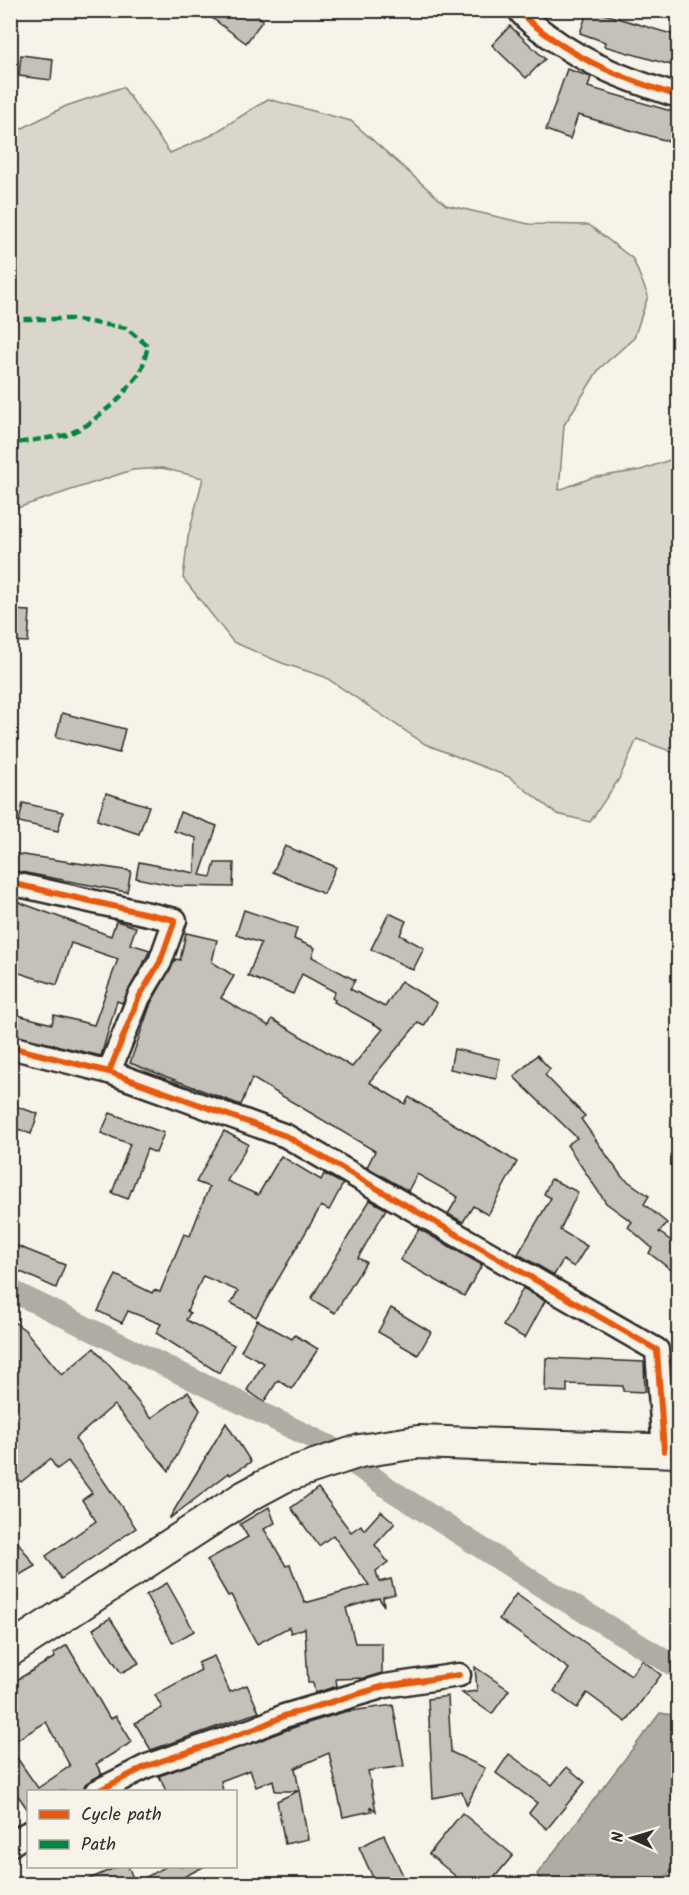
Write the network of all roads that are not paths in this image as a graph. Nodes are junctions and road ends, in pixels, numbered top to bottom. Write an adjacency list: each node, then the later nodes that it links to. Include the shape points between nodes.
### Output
1 (519, 10): 2 (street, via 570,52 618,76)
2 (678, 96)
3 (10, 883): 5 (street, via 175,920)
4 (10, 1047): 5 (street)
5 (109, 1072): 6 (street, via 286,1137 657,1350)
6 (671, 1451): 7 (main road, via 418,1442 360,1451 284,1476 245,1497)
7 (10, 1650)
8 (459, 1675): 9 (street, via 385,1686 284,1716 147,1766)
9 (98, 1790)
10 (27, 1834): 11 (street)
11 (10, 1845)

